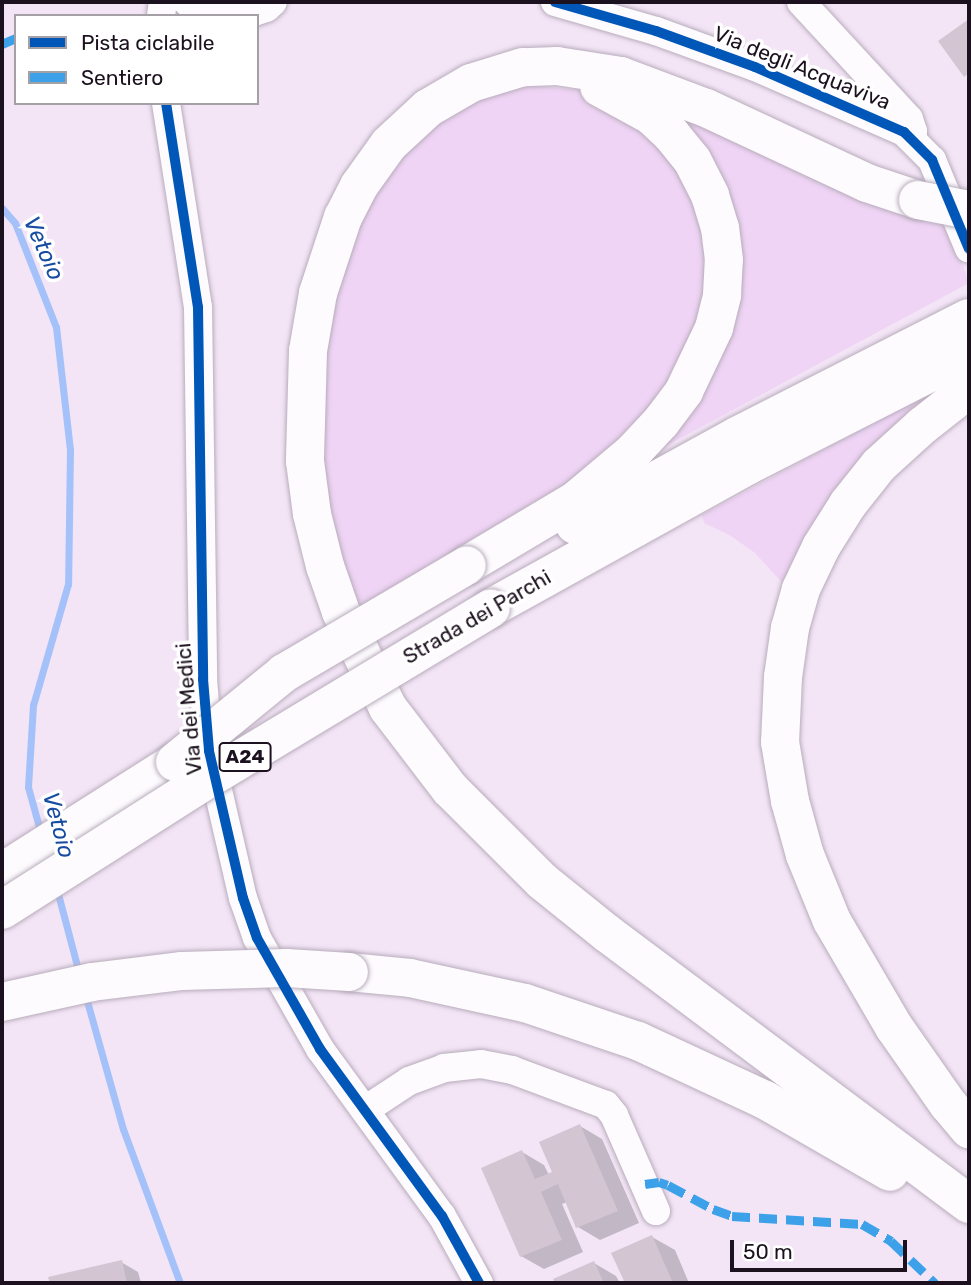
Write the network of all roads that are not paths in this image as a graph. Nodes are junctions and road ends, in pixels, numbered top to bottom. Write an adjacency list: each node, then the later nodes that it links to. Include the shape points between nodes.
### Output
1 (187, 2): 2 (street, via 254,12)
2 (273, 2)
3 (555, 2): 7 (street, Via degli Acquaviva, via 656,31 755,67)
4 (801, 2): 7 (street, via 909,119 912,134)
5 (166, 105): 16 (street, Via dei Medici, via 198,307 203,679 213,775 257,938 320,1049)
6 (428, 108): 8 (highway, bridge, via 495,73 546,66 593,70 661,88 826,165 918,200); 12 (highway, via 471,91 541,78 590,83 616,93 652,116 692,160 713,206 724,260 714,328 684,391 661,422); 18 (highway, via 380,155 343,217 318,293 308,351 305,461 312,514 325,566 364,664 388,708 450,789 542,881)
7 (900, 130): 9 (street, Via degli Acquaviva, via 919,143 932,160)
8 (969, 209)
9 (969, 249)
10 (969, 318): 12 (highway, Strada dei Parchi / A24, via 677,468)
11 (967, 366): 12 (highway, Strada dei Parchi / A24); 17 (highway, via 939,411 879,466 848,503 821,547 801,589 790,628 782,677 780,742 805,855 832,921 894,1027)
12 (478, 585): 13 (highway, Strada dei Parchi / A24, bridge, via 175,762); 14 (highway, Strada dei Parchi / A24, bridge, via 225,769)
13 (2, 872)
14 (2, 910)
15 (2, 1002): 20 (highway, bridge, via 92,982 182,971 287,968 410,978 525,1003 638,1041 765,1100)
16 (365, 1110): 19 (street, via 409,1080 444,1068 481,1064 512,1070 606,1105); 21 (street, Via dei Medici, via 442,1216)
17 (969, 1129)
18 (969, 1204)
19 (656, 1211)
20 (969, 1224)
21 (479, 1283)

